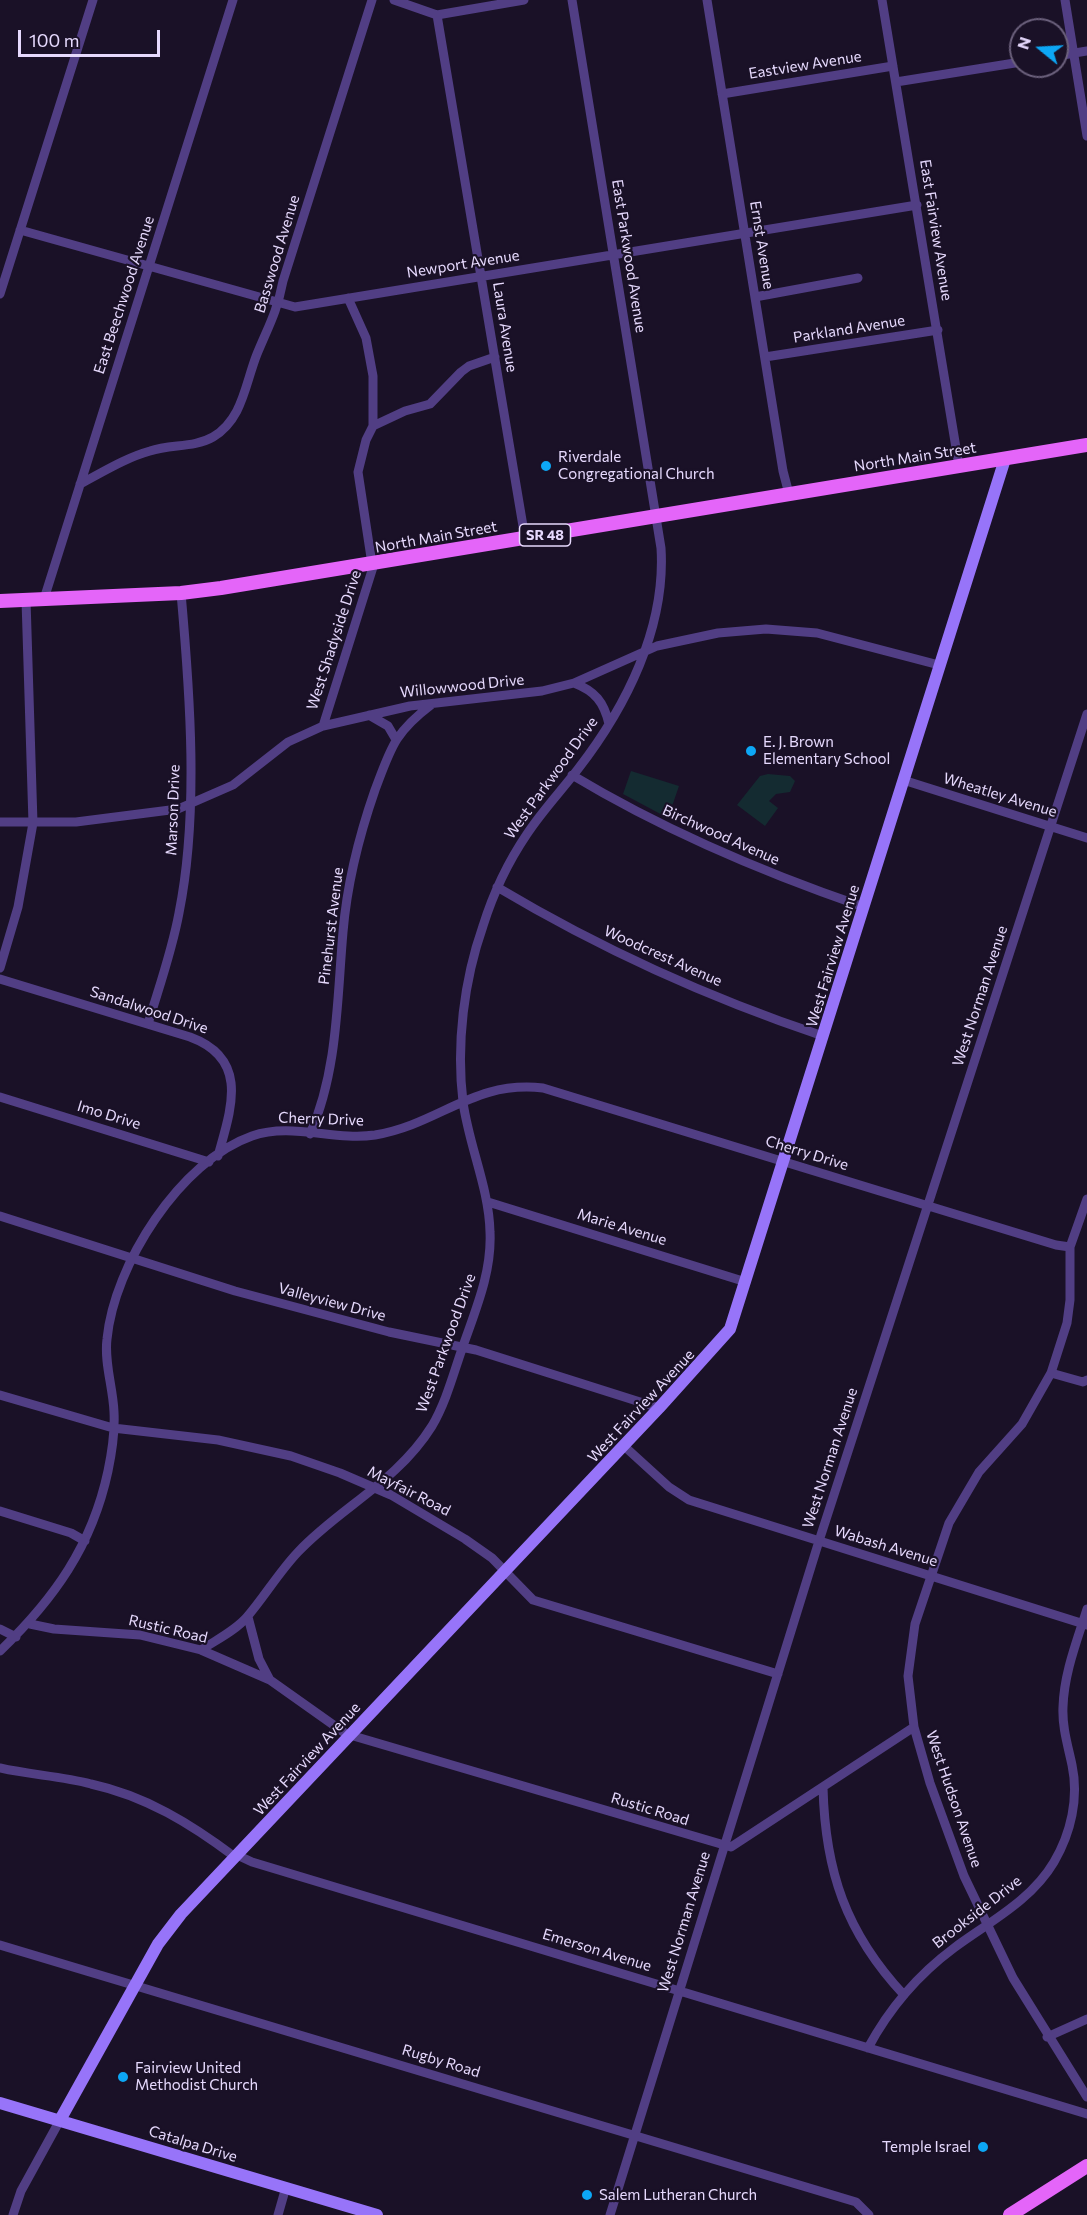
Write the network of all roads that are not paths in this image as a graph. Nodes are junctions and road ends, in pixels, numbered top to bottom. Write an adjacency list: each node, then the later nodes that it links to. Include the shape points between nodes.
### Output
1 (93, 0): 20 (street)
2 (233, 0): 23 (street, East Beechwood Avenue)
3 (372, 0): 29 (street, Basswood Avenue)
4 (394, 0): 10 (street)
5 (524, 0): 10 (street)
6 (572, 0): 22 (street, East Parkwood Avenue)
7 (706, 0): 17 (street, Ernst Avenue)
8 (882, 0): 15 (street, East Fairview Avenue)
9 (1065, 0): 12 (street)
10 (437, 15): 24 (street, Laura Avenue)
11 (1087, 51): 12 (street)
12 (1074, 53): 13 (street); 18 (street)
13 (1069, 54)
14 (1009, 64): 16 (street)
15 (893, 66): 16 (street, East Fairview Avenue); 17 (street, Eastview Avenue)
16 (896, 82): 19 (street, East Fairview Avenue)
17 (722, 94): 21 (street, Ernst Avenue)
18 (1087, 136)
19 (917, 205): 21 (street, Newport Avenue); 30 (street, East Fairview Avenue)
20 (20, 230): 23 (street, Newport Avenue); 26 (street)
21 (745, 233): 22 (street, Newport Avenue); 27 (street, Ernst Avenue)
22 (613, 254): 24 (street, Newport Avenue); 39 (street, East Parkwood Avenue)
23 (148, 266): 29 (street, Newport Avenue); 37 (street, East Beechwood Avenue)
24 (482, 277): 28 (street, Newport Avenue); 31 (street, Laura Avenue)
25 (858, 278): 27 (street)
26 (0, 294)
27 (755, 297): 32 (street, Ernst Avenue)
28 (348, 298): 29 (street, Newport Avenue, via 295,307); 33 (street, via 371,355)
29 (279, 303): 37 (street, Basswood Avenue, via 238,411 221,431 196,444 133,457)
30 (938, 330): 32 (street, Parkland Avenue); 36 (street, East Fairview Avenue)
31 (495, 357): 33 (street, via 460,372 430,404); 40 (street, Laura Avenue)
32 (765, 357): 38 (street, Ernst Avenue)
33 (373, 426): 41 (street, via 358,472)
34 (1087, 445): 35 (main road, North Main Street / SR 48)
35 (1005, 459): 36 (main road, North Main Street / SR 48); 47 (street, West Fairview Avenue)
36 (959, 466): 38 (main road, North Main Street / SR 48)
37 (80, 484): 43 (street, East Beechwood Avenue)
38 (789, 494): 39 (main road, North Main Street / SR 48)
39 (656, 517): 40 (main road, North Main Street / SR 48); 46 (street, West Parkwood Drive, via 661,588)
40 (525, 538): 41 (main road, North Main Street / SR 48)
41 (373, 564): 42 (main road, North Main Street / SR 48); 53 (street, West Shadyside Drive)
42 (181, 593): 43 (main road, North Main Street / SR 48); 57 (street, Marson Drive)
43 (44, 599): 44 (main road, North Main Street / SR 48)
44 (26, 600): 45 (main road, North Main Street / SR 48); 59 (street)
45 (0, 601)
46 (643, 653): 47 (street, Willowwood Drive, via 657,646 718,633 777,630 840,637); 48 (street, Willowwood Drive); 52 (street, West Parkwood Drive)
47 (939, 665): 56 (street, West Fairview Avenue)
48 (573, 683): 49 (street, Willowwood Drive, via 523,695); 52 (street, via 590,689 600,699)
49 (431, 705): 51 (street, Willowwood Drive); 54 (street, Pinehurst Avenue)
50 (1087, 714): 60 (street, West Norman Avenue)
51 (369, 715): 53 (street, Willowwood Drive); 54 (street, via 388,726)
52 (609, 724): 55 (street, West Parkwood Drive)
53 (323, 726): 57 (street, Willowwood Drive, via 288,742 233,784)
54 (395, 738): 70 (street, Pinehurst Avenue, via 355,858 343,930 331,1058 319,1114)
55 (572, 776): 62 (street, West Parkwood Drive, via 525,836); 63 (street, Birchwood Avenue, via 722,855)
56 (903, 780): 60 (street, Wheatley Avenue); 63 (street, West Fairview Avenue)
57 (191, 805): 59 (street, Willowwood Drive, via 115,818); 66 (street, Marson Drive, via 180,912)
58 (0, 822): 59 (street, Willowwood Drive)
59 (33, 823): 64 (street, via 18,907)
60 (1052, 827): 61 (street, Wheatley Avenue); 76 (street, West Norman Avenue)
61 (1087, 838)
62 (497, 887): 67 (street, Woodcrest Avenue, via 586,938 659,973); 69 (street, West Parkwood Drive, via 476,950 466,1000)
63 (864, 907): 67 (street, West Fairview Avenue)
64 (0, 968)
65 (0, 979): 66 (street, Sandalwood Drive)
66 (148, 1024): 71 (street, Sandalwood Drive, via 201,1041 226,1065 233,1095)
67 (823, 1036): 73 (street, West Fairview Avenue)
68 (0, 1097): 72 (street, Imo Drive)
69 (463, 1102): 70 (street, Cherry Drive, via 390,1132 356,1137); 73 (street, Cherry Drive, via 495,1088 543,1088); 75 (street, West Parkwood Drive)
70 (310, 1134): 71 (street, Cherry Drive, via 266,1132 238,1142)
71 (218, 1156): 72 (street, Cherry Drive)
72 (209, 1162): 79 (street, Cherry Drive, via 175,1194)
73 (783, 1162): 76 (street, Cherry Drive); 80 (street, West Fairview Avenue)
74 (1087, 1199): 78 (street, West Hudson Avenue)
75 (488, 1202): 80 (street, Marie Avenue); 81 (street, West Parkwood Drive, via 487,1273)
76 (927, 1206): 78 (street, Cherry Drive); 91 (street, West Norman Avenue)
77 (0, 1216): 79 (street, Valleyview Drive)
78 (1070, 1247): 82 (street, West Hudson Avenue, via 1070,1300)
79 (131, 1258): 81 (street, Valleyview Drive, via 305,1311); 86 (street, Cherry Drive, via 106,1340)
80 (746, 1282): 85 (street, West Fairview Avenue, via 726,1336)
81 (463, 1347): 85 (street, Valleyview Drive); 88 (street, West Parkwood Drive, via 432,1425 396,1470)
82 (1051, 1373): 83 (street); 93 (street, West Hudson Avenue, via 1022,1424 963,1497 941,1541)
83 (1085, 1381)
84 (0, 1395): 86 (street, Mayfair Road)
85 (660, 1408): 87 (street, West Fairview Avenue)
86 (113, 1428): 88 (street, Mayfair Road, via 218,1440 272,1451); 90 (street, Cherry Drive, via 108,1471)
87 (624, 1446): 91 (street, Wabash Avenue, via 689,1500); 92 (street, West Fairview Avenue)
88 (373, 1488): 92 (street, Mayfair Road, via 457,1534); 95 (street, West Parkwood Drive, via 298,1551)
89 (0, 1511): 90 (street)
90 (85, 1541): 96 (street, Cherry Drive)
91 (819, 1541): 93 (street, Wabash Avenue); 102 (street, West Norman Avenue)
92 (504, 1571): 102 (street, Mayfair Road, via 537,1602); 105 (street, West Fairview Avenue)
93 (930, 1576): 97 (street, Wabash Avenue); 104 (street, West Hudson Avenue, via 909,1652)
94 (1087, 1610): 97 (street, Brookside Drive)
95 (248, 1617): 100 (street, West Parkwood Drive); 103 (street, via 259,1659)
96 (30, 1624): 99 (street, Cherry Drive); 100 (street, Rustic Road, via 140,1635)
97 (1085, 1624): 110 (street, Brookside Drive, via 1064,1689 1063,1717 1074,1782 1068,1832 1038,1884)
98 (0, 1629): 99 (street)
99 (16, 1637): 101 (street, Cherry Drive)
100 (201, 1650): 103 (street, Rustic Road)
101 (0, 1651)
102 (777, 1674): 108 (street, West Norman Avenue)
103 (270, 1680): 105 (street, Rustic Road)
104 (914, 1727): 107 (street); 110 (street, West Hudson Avenue, via 944,1822)
105 (350, 1735): 108 (street, Rustic Road); 109 (street, West Fairview Avenue)
106 (0, 1768): 109 (street, Emerson Avenue, via 120,1792 183,1821)
107 (823, 1787): 108 (street, via 738,1846); 114 (street, via 825,1836 846,1912 869,1953)
108 (723, 1846): 113 (street, West Norman Avenue)
109 (236, 1856): 112 (street, West Fairview Avenue, via 171,1925); 113 (street, Emerson Avenue)
110 (987, 1925): 114 (street, Brookside Drive, via 941,1958); 116 (street, West Hudson Avenue)
111 (0, 1945): 112 (street, Rugby Road)
112 (136, 1985): 121 (street, West Fairview Avenue); 122 (street, Rugby Road)
113 (678, 1990): 117 (street, Emerson Avenue); 122 (street, West Norman Avenue)
114 (904, 1995): 117 (street, Brookside Drive)
115 (1087, 2019): 116 (street)
116 (1047, 2037): 118 (street, West Hudson Avenue)
117 (868, 2048): 120 (street, Emerson Avenue)
118 (1087, 2097)
119 (0, 2103): 121 (street, Catalpa Drive)
120 (1087, 2114)
121 (60, 2120): 124 (street, Catalpa Drive); 125 (street, West Fairview Avenue, via 21,2191)
122 (634, 2134): 128 (street, West Norman Avenue); 129 (street, Rugby Road, via 856,2202)
123 (1087, 2166): 130 (main road)
124 (286, 2187): 126 (street); 127 (street, Catalpa Drive)
125 (13, 2215)
126 (278, 2215)
127 (377, 2215)
128 (610, 2215)
129 (868, 2215)
130 (1010, 2215)

